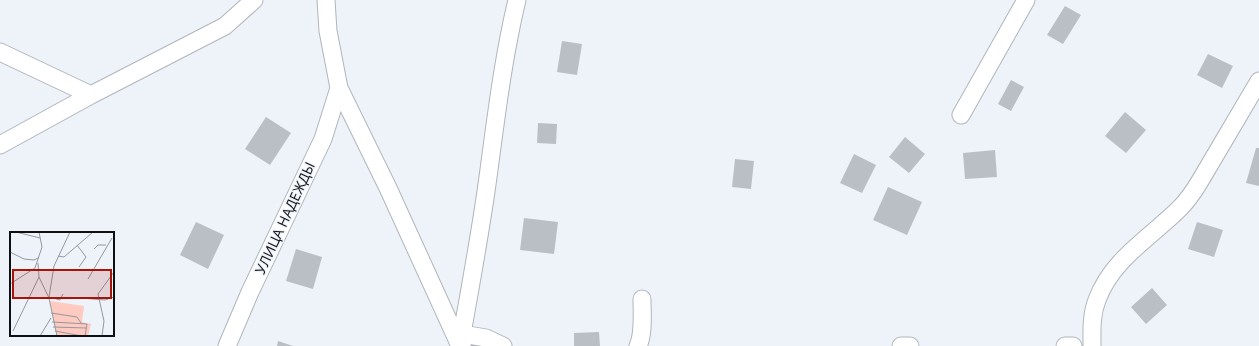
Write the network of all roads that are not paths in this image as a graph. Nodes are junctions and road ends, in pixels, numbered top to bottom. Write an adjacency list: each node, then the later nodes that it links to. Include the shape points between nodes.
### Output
1 (254, 0): 8 (street, via 225,26)
2 (326, 0): 7 (street, via 328,31)
3 (517, 0): 12 (street, via 511,23)
4 (1026, 0): 9 (street)
5 (0, 52): 8 (street)
6 (1259, 81): 20 (street, via 1190,197 1128,253 1104,283 1096,302 1092,323)
7 (339, 88): 12 (street); 13 (street, УЛИЦА НАДЕЖДЫ, via 323,139)
8 (91, 95): 10 (street)
9 (961, 114)
10 (0, 145)
11 (642, 299): 15 (street)
12 (461, 342): 14 (street, via 486,338)
13 (227, 346)
14 (503, 346)
15 (638, 346)
16 (901, 346): 17 (street)
17 (910, 346)
18 (1065, 346): 19 (street)
19 (1073, 346)
20 (1092, 346)

